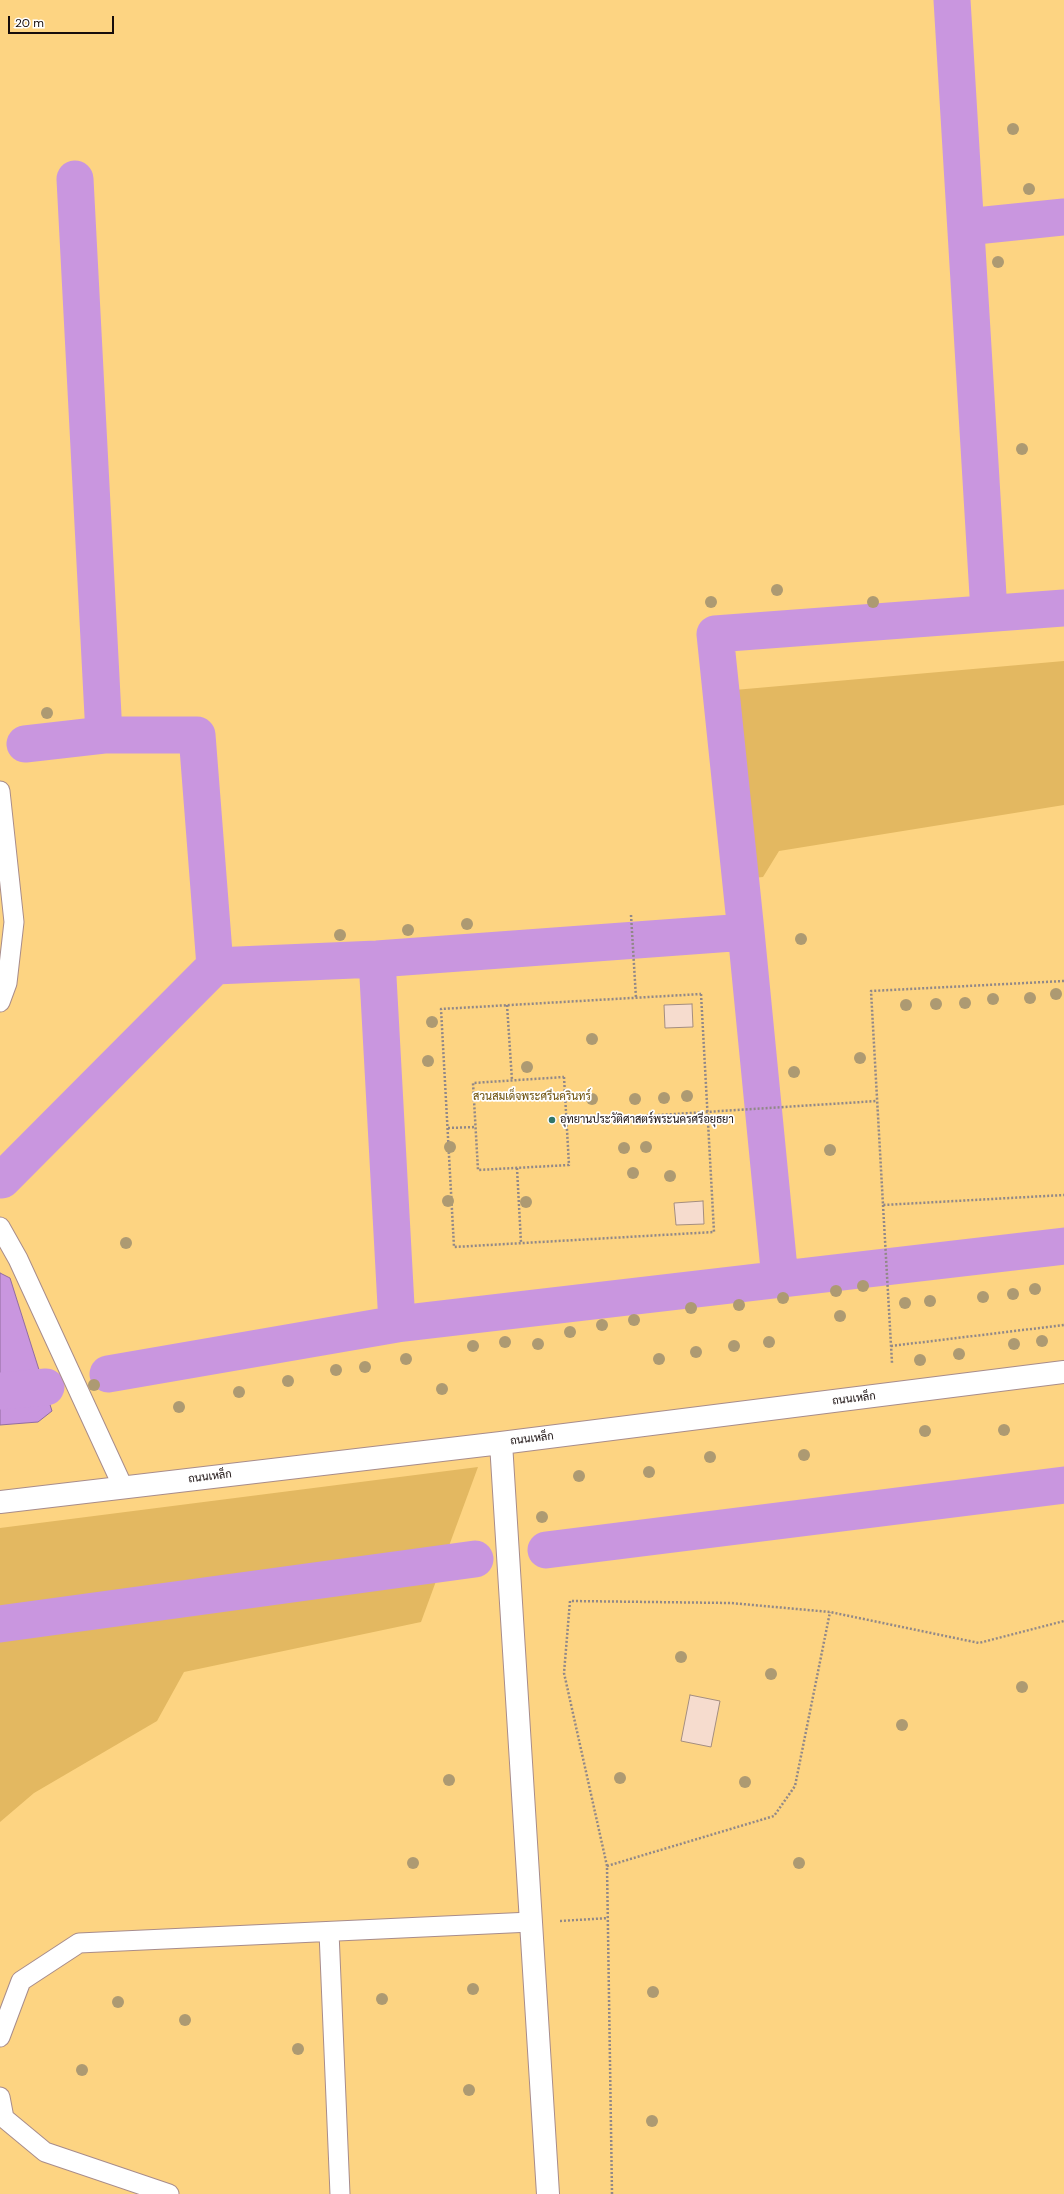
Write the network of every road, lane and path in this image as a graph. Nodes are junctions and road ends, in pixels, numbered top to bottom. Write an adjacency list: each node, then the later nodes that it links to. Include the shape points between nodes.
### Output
1 (0, 791): 5 (lane, via 14,922 7,983)
2 (630, 915): 4 (path)
3 (1064, 981): 8 (path, via 871,992)
4 (636, 998): 6 (path); 9 (path, via 701,994)
5 (0, 1002)
6 (507, 1006): 7 (path); 12 (path, via 441,1009)
7 (512, 1080): 10 (path, via 564,1077); 11 (path, via 473,1083)
8 (877, 1101): 9 (path); 15 (path)
9 (707, 1114): 10 (path); 17 (path, via 714,1232)
10 (566, 1121): 13 (path, via 569,1165)
11 (476, 1126): 12 (path); 13 (path, via 478,1170)
12 (448, 1128): 17 (path, via 454,1247)
13 (517, 1168): 17 (path)
14 (1064, 1195): 15 (path)
15 (882, 1206): 19 (path)
16 (0, 1227): 23 (lane, via 25,1274)
17 (521, 1244)
18 (1064, 1325): 19 (path)
19 (890, 1346): 21 (path)
20 (1064, 1372): 21 (street, ถนนเหล็ก)
21 (893, 1394): 22 (street, ถนนเหล็ก)
22 (500, 1443): 23 (street, ถนนเหล็ก); 29 (street)
23 (123, 1487): 24 (street, ถนนเหล็ก)
24 (0, 1502)
25 (830, 1612): 26 (path, via 979,1643); 27 (path, via 795,1786 774,1816); 27 (path, via 731,1603 570,1601 564,1673)
26 (1064, 1621)
27 (607, 1866): 28 (path)
28 (608, 1918): 29 (path); 36 (path)
29 (531, 1922): 30 (lane); 35 (street)
30 (329, 1932): 31 (lane, via 79,1943 20,1981); 34 (lane)
31 (0, 2037)
32 (0, 2097): 33 (lane, via 4,2118 45,2152)
33 (169, 2194)
34 (340, 2194)
35 (548, 2194)
36 (612, 2194)

